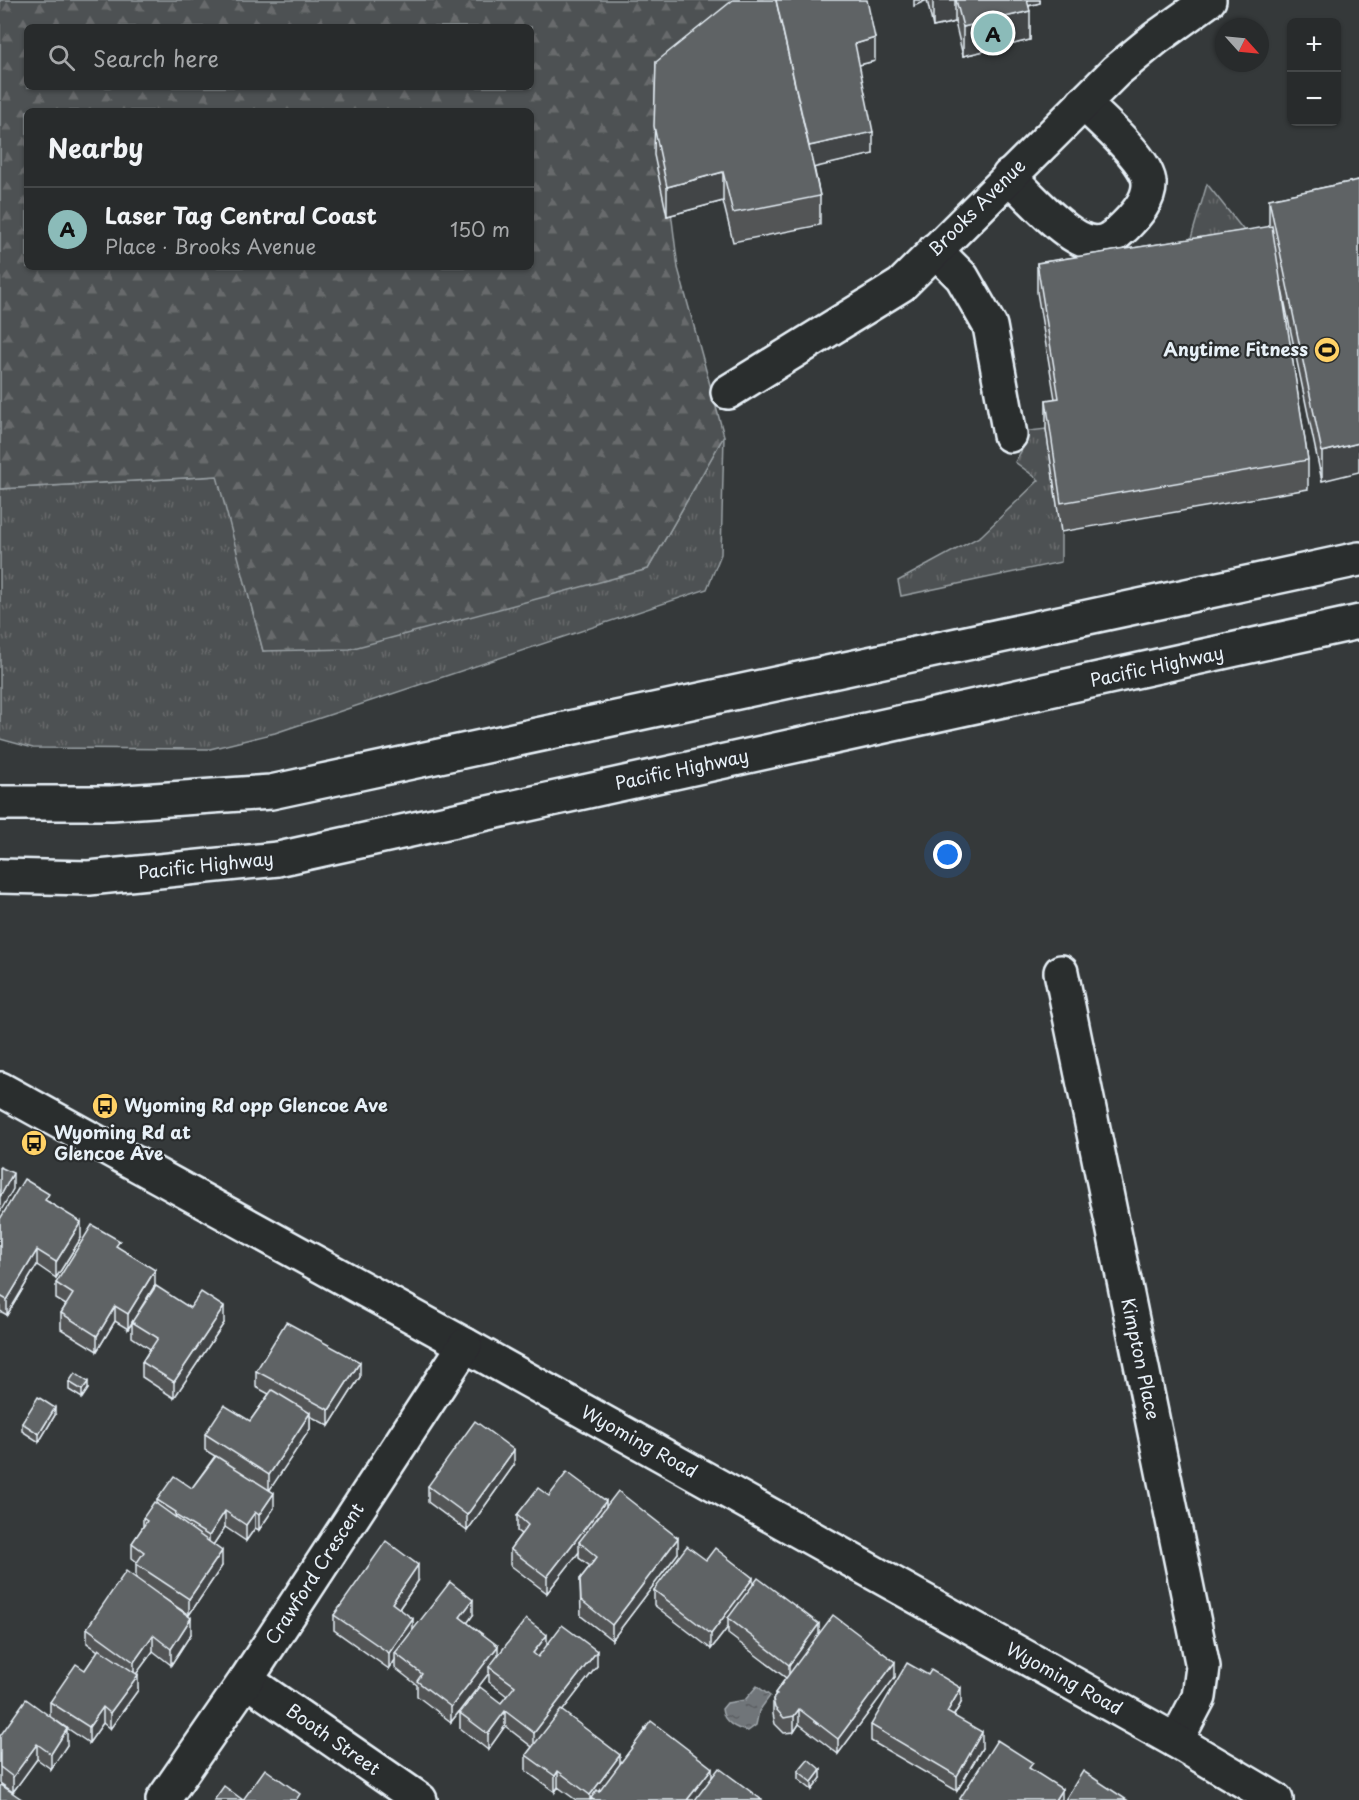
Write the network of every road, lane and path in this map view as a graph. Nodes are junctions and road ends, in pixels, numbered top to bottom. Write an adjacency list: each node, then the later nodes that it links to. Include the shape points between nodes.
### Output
1 (1209, 0): 2 (street, Brooks Avenue, via 1156,38)
2 (1083, 103): 3 (street, Brooks Avenue); 3 (street, via 1132,152 1150,182 1146,200 1132,220 1107,242 1085,241 1070,233)
3 (1009, 176): 4 (street, Brooks Avenue)
4 (935, 250): 5 (street, Brooks Avenue, via 901,285); 6 (street, via 962,277 990,326)
5 (728, 392)
6 (1010, 435)
7 (1359, 559): 9 (street, via 271,792 111,803)
8 (1359, 622): 10 (street, Pacific Highway, via 278,859 89,878)
9 (0, 803)
10 (0, 876)
11 (1061, 972): 15 (street, Kimpton Place, via 1203,1667 1199,1698)
12 (0, 1089): 13 (street, Wyoming Road)
13 (465, 1345): 14 (street, Crawford Crescent); 15 (street, Wyoming Road)
14 (246, 1680): 16 (street, Crawford Crescent); 17 (street, Booth Street)
15 (1176, 1741): 18 (street, Wyoming Road)
16 (163, 1800)
17 (420, 1800)
18 (1276, 1800)

